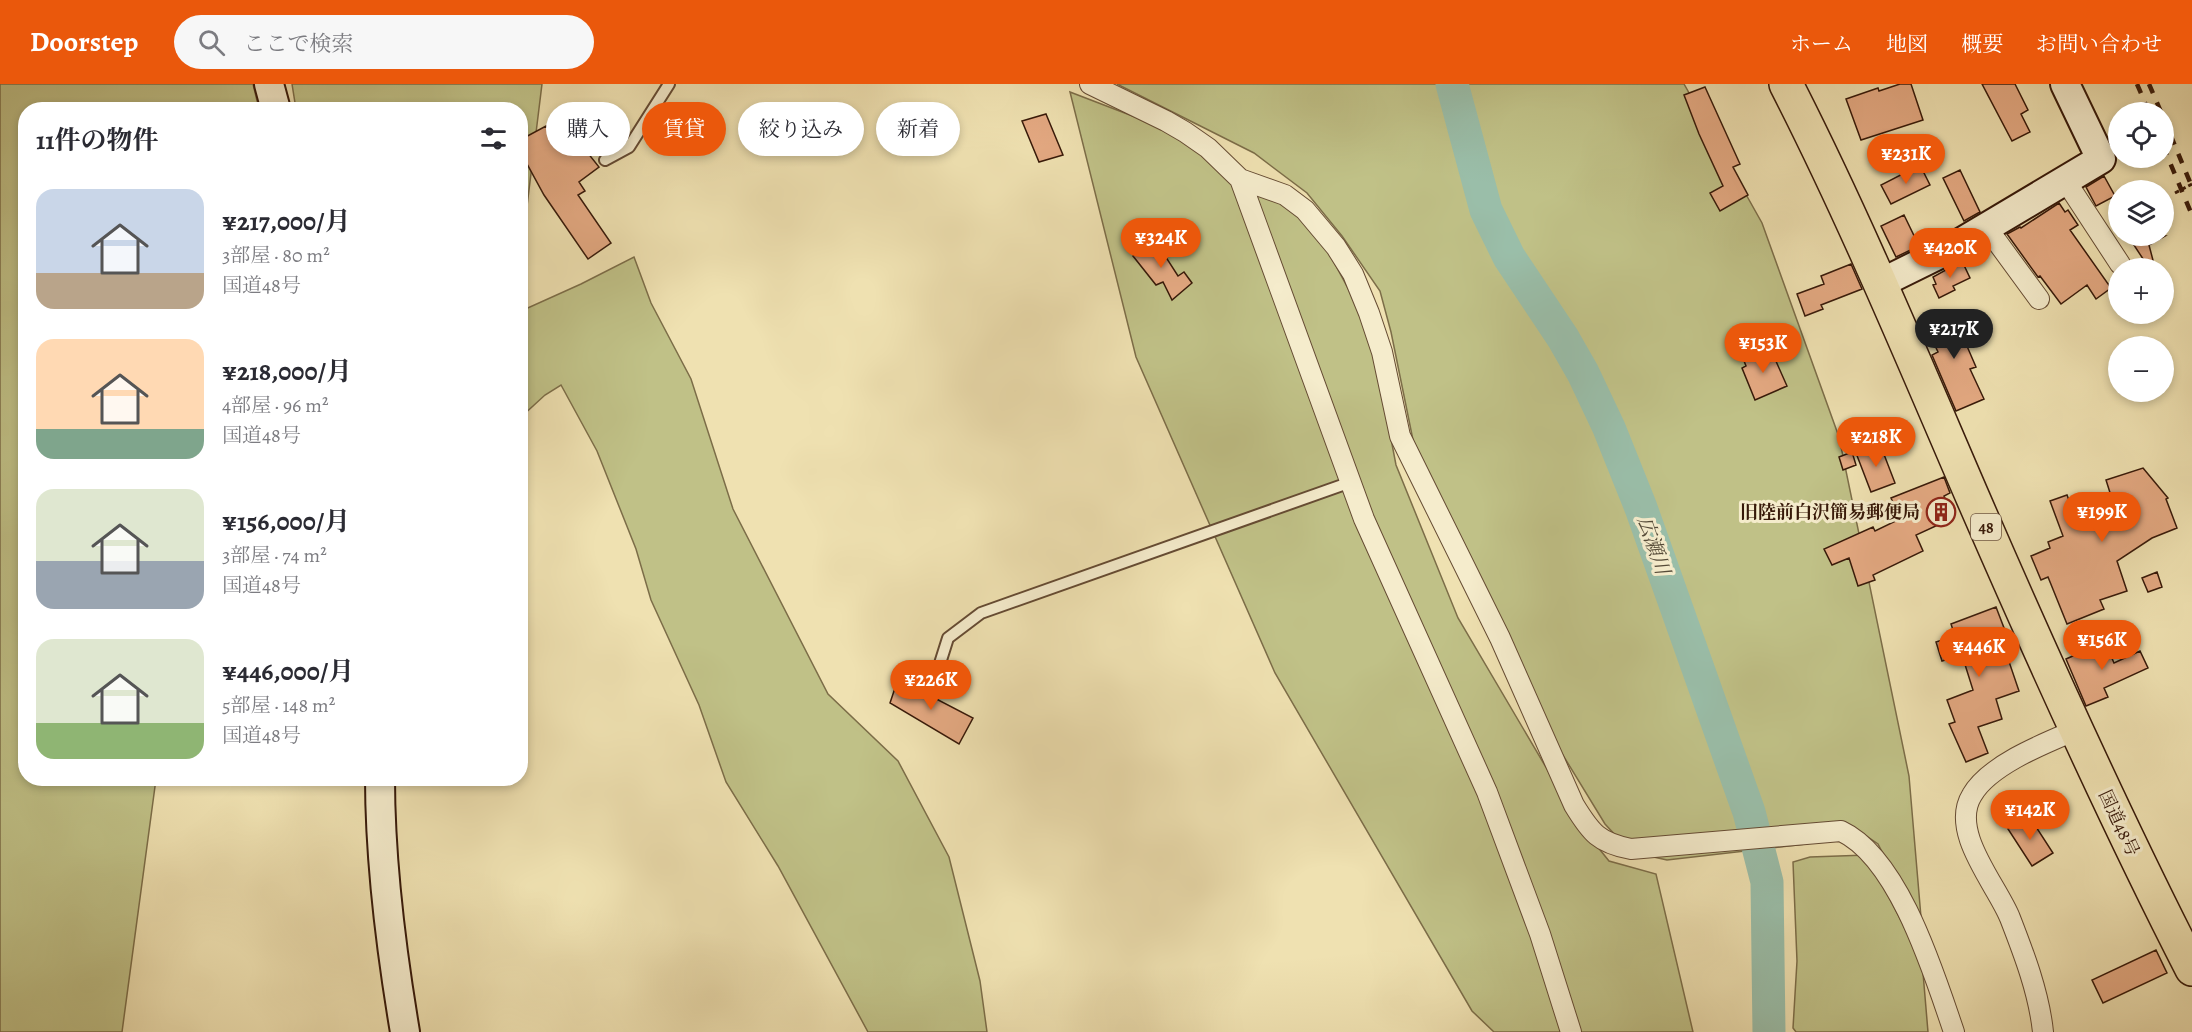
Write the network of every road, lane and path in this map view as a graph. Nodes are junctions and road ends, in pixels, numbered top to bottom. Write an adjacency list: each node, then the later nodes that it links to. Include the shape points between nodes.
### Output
1 (269, 84): 6 (main road)
2 (669, 84): 7 (lane, via 630,147)
3 (1090, 84): 8 (street, via 1185,132)
4 (1785, 84): 14 (highway, 国道48号 / 48)
5 (2065, 84): 9 (main road, via 2101,159)
6 (274, 102)
7 (605, 160)
8 (1240, 179): 16 (street); 23 (street, via 1277,190 1305,210 1353,274 1382,352 1400,436 1500,638 1574,805 1590,830 1611,845 1631,849 1841,831 1866,847 1884,870 1930,961)
9 (2066, 180): 12 (main road); 13 (street)
10 (2192, 184): 11 (path)
11 (2175, 193)
12 (1987, 228): 14 (main road); 15 (street)
13 (2116, 258)
14 (1881, 283): 18 (highway, 国道48号 / 48)
15 (2039, 299)
16 (1351, 483): 17 (lane, via 981,613 948,638); 22 (street, via 1487,792)
17 (936, 676)
18 (2076, 730): 20 (highway, 国道48号 / 48); 24 (street, via 1986,778 1971,796 1967,814 1968,835 2009,914 2029,970)
19 (380, 786): 21 (main road, via 380,828)
20 (2192, 969)
21 (405, 1032)
22 (1571, 1032)
23 (1954, 1032)
24 (2043, 1032)

